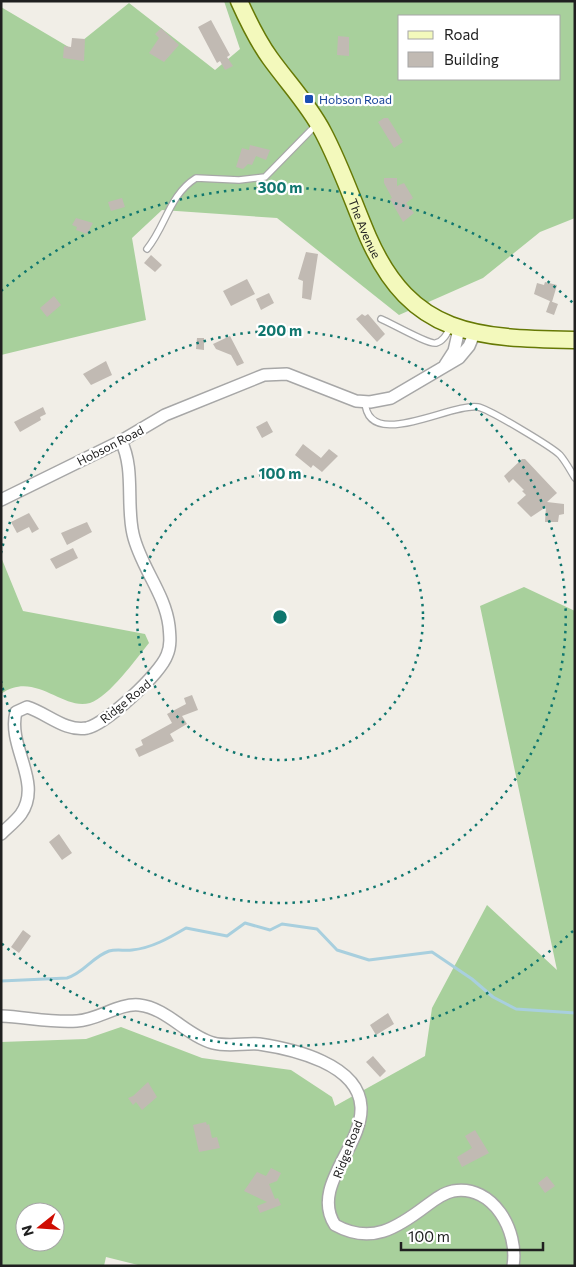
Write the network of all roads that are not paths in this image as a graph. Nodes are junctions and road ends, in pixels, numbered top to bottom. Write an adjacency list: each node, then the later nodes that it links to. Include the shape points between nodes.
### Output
1 (239, 1): 2 (street, The Avenue, via 261,44)
2 (318, 124): 3 (lane, via 265,177 239,180 196,178 191,181 171,204 155,240); 5 (street, The Avenue, via 375,252 391,280 421,310)
3 (147, 249)
4 (382, 319): 5 (lane, via 435,344)
5 (461, 329): 6 (street, The Avenue, via 508,338); 7 (street, Hobson Road, via 465,352 391,398)
6 (575, 340)
7 (365, 402): 8 (street, Hobson Road, via 287,374 264,375 165,415); 9 (lane, via 365,412 369,417 388,425 478,407 499,416 560,455)
8 (121, 441): 10 (street, Hobson Road); 11 (street, Ridge Road, via 127,460 132,534 169,624 170,645 153,678 98,723 86,728 72,728 27,707 16,712 13,724 15,742 27,776 29,798 20,815)
9 (575, 478)
10 (1, 500)
11 (1, 834)
12 (1, 1016): 13 (street, Ridge Road, via 76,1021 138,1005 154,1010 213,1043 258,1044 325,1062 347,1077 354,1086 361,1107 357,1129 328,1201 328,1210 335,1225 352,1233 378,1233 394,1228 438,1197 452,1191 472,1192 490,1202 506,1220 514,1246)
13 (514, 1266)

